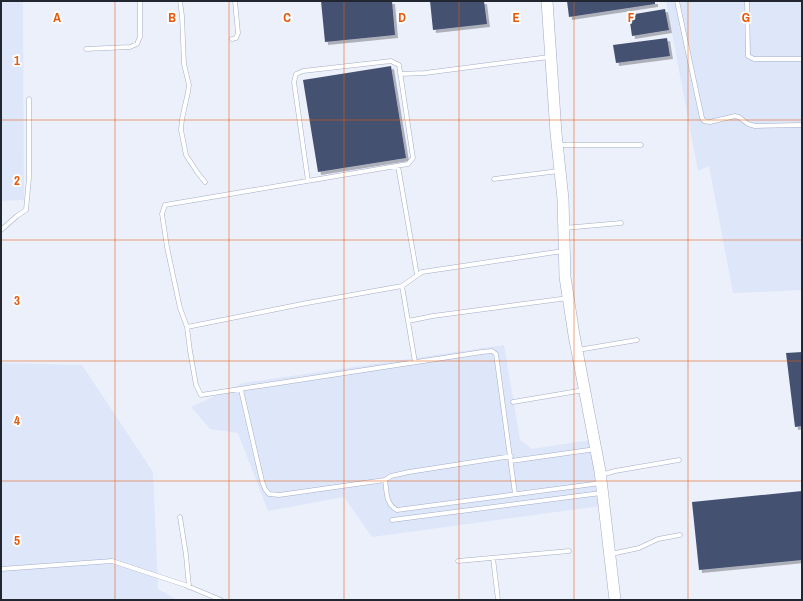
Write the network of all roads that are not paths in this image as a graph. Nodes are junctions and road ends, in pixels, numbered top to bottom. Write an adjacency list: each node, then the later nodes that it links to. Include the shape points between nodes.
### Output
1 (140, 1): 8 (lane, via 140,37 137,44 130,47)
2 (180, 1): 20 (lane, via 184,64 189,85 181,130 186,155)
3 (235, 1): 7 (lane, via 238,33 236,38)
4 (547, 1): 9 (street)
5 (677, 1): 13 (lane, via 704,121 735,116 755,126)
6 (747, 1): 10 (lane, via 748,56 754,59)
7 (232, 39)
8 (86, 49)
9 (551, 56): 11 (lane); 14 (street)
10 (802, 59)
11 (400, 74): 16 (lane, via 413,158 408,164); 19 (lane, via 399,65 391,61 296,74 294,82)
12 (29, 99): 23 (lane, via 29,178 26,210)
13 (802, 125)
14 (557, 145): 15 (lane); 17 (street)
15 (641, 145)
16 (398, 166): 19 (lane); 25 (lane)
17 (560, 171): 18 (lane); 22 (street)
18 (494, 179)
19 (308, 181): 29 (lane, via 165,205 162,214 167,246 180,308)
20 (205, 182)
21 (622, 223): 22 (lane)
22 (562, 228): 24 (street)
23 (1, 230)
24 (564, 251): 25 (lane, via 422,272); 27 (street)
25 (418, 275): 26 (lane)
26 (402, 286): 28 (lane); 29 (lane)
27 (568, 297): 28 (lane); 31 (street)
28 (408, 321): 32 (lane)
29 (188, 327): 33 (lane, via 196,385 201,395)
30 (637, 340): 31 (lane)
31 (577, 350): 34 (street)
32 (415, 362): 33 (lane); 37 (lane, via 492,351 496,354)
33 (241, 390): 39 (lane, via 262,481 269,494 280,495)
34 (584, 390): 35 (lane); 36 (street)
35 (513, 402)
36 (596, 449): 37 (lane); 40 (street)
37 (511, 459): 39 (lane, via 409,472); 41 (lane)
38 (679, 460): 40 (lane, via 615,471)
39 (385, 480): 41 (lane, via 388,502 397,510)
40 (602, 484): 41 (lane); 43 (lane); 46 (street)
41 (515, 494)
42 (180, 517): 50 (lane)
43 (392, 520)
44 (680, 535): 46 (lane)
45 (569, 551): 47 (lane)
46 (609, 554): 53 (street)
47 (493, 558): 48 (lane); 52 (lane)
48 (458, 561)
49 (1, 568): 50 (lane, via 112,561)
50 (189, 587): 51 (lane)
51 (221, 600)
52 (498, 600)
53 (615, 600)

